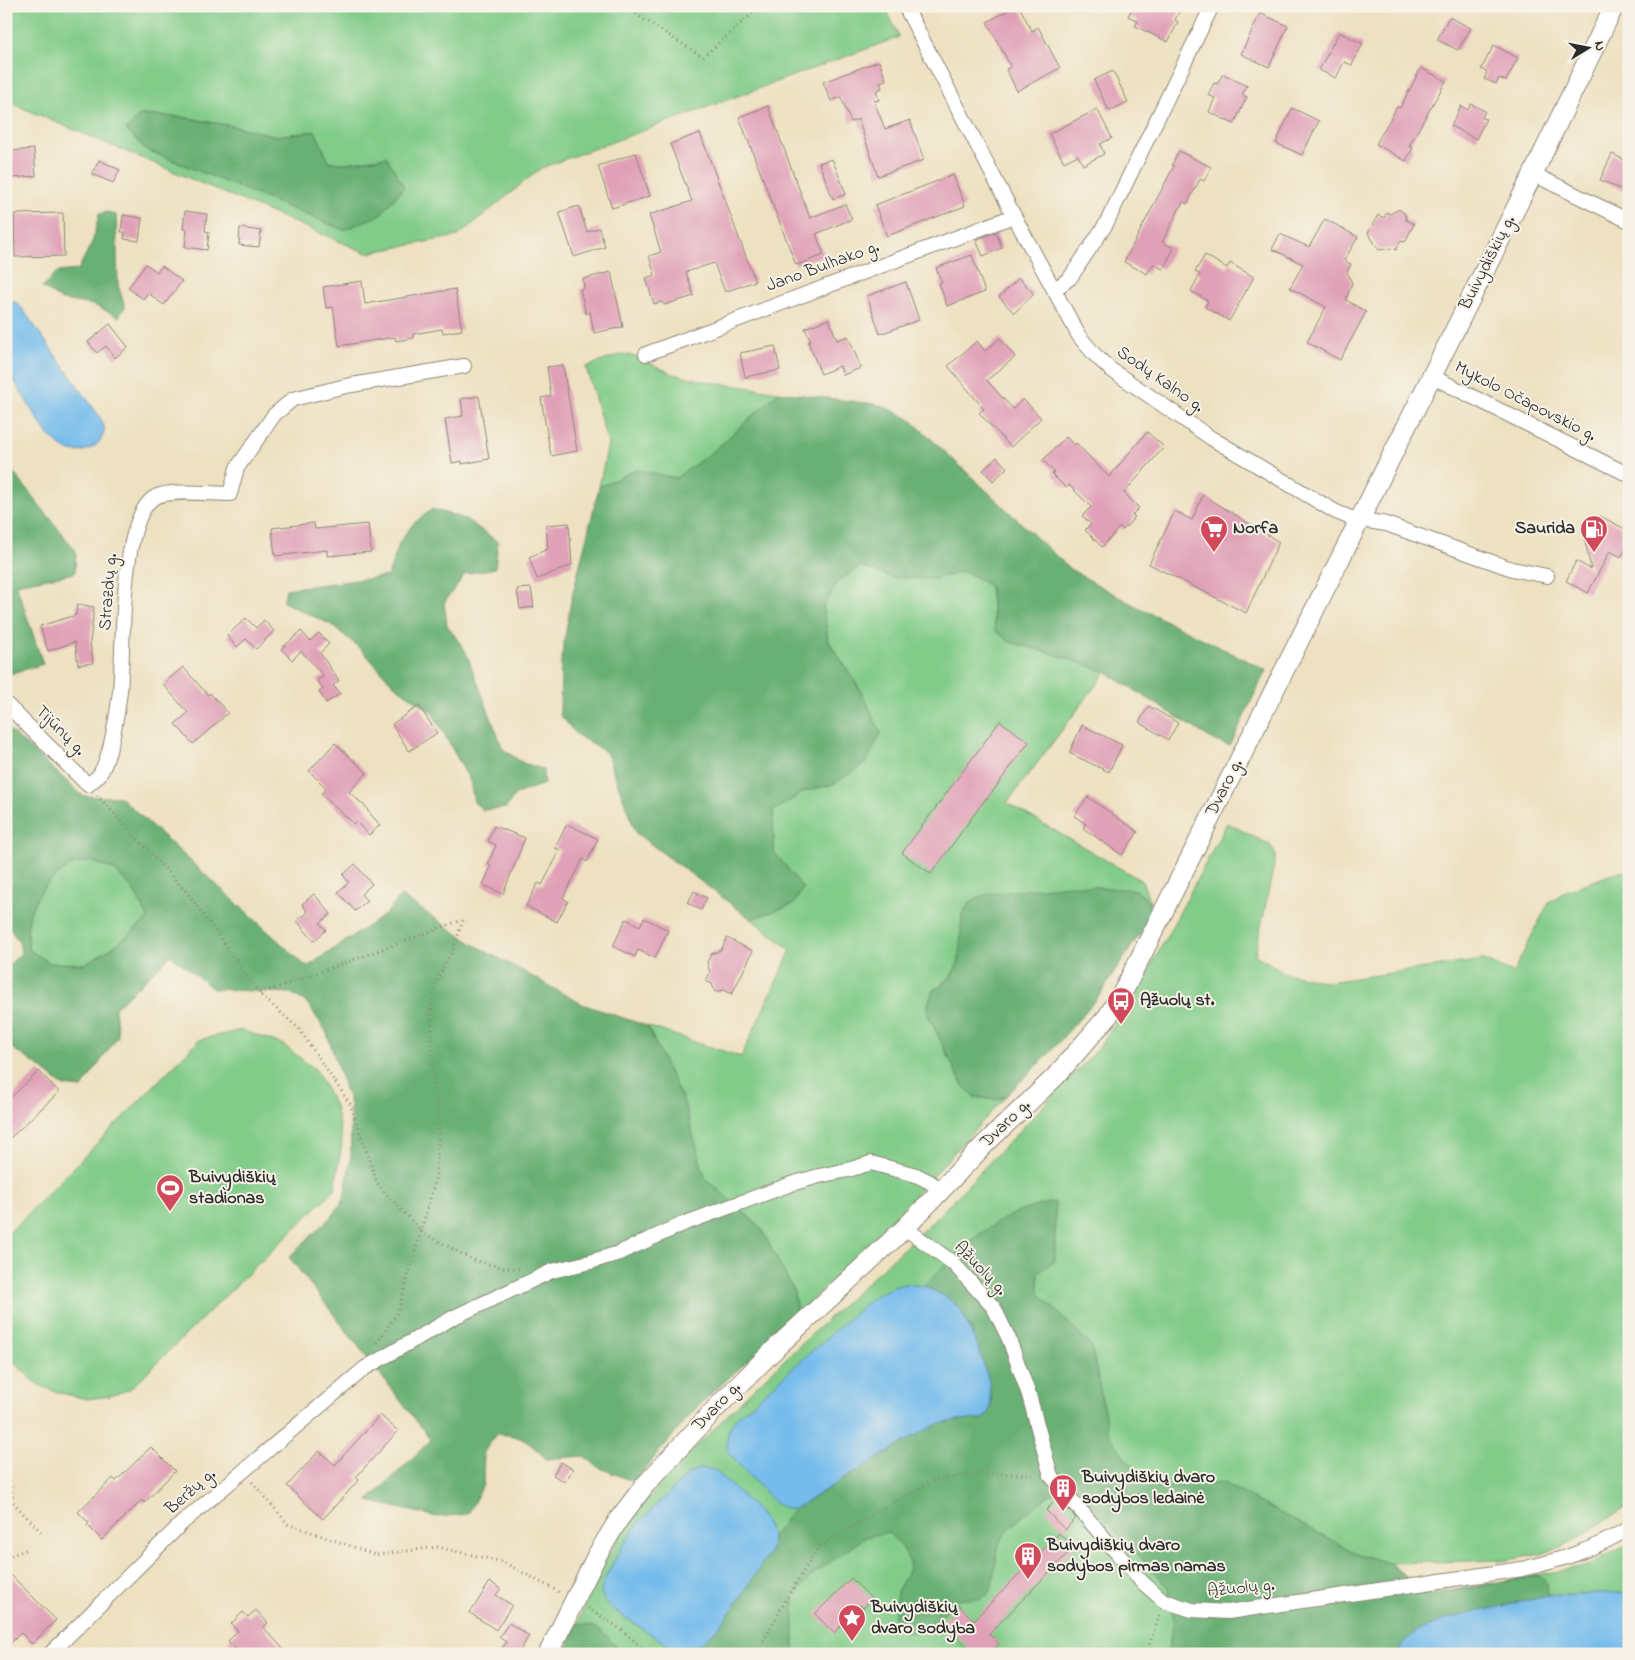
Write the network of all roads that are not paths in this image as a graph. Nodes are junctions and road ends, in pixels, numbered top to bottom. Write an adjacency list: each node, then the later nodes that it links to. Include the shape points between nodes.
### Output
1 (905, 6): 5 (street, Sodų Kalno g.)
2 (1212, 6): 7 (street, via 1106,224 1070,278)
3 (1614, 6): 4 (main road, Buivydiškių g.)
4 (1533, 174): 6 (street); 10 (main road, Buivydiškių g.)
5 (1014, 216): 7 (street, Sodų Kalno g.); 8 (street, Jano Bulhako g.)
6 (1629, 221)
7 (1054, 290): 12 (street, Sodų Kalno g., via 1079,336 1110,369 1217,442 1336,512)
8 (646, 354)
9 (464, 366): 15 (street, Strazdų g., via 346,386 293,399 274,415 237,468 230,494 166,493 153,498 142,512 127,566 120,692 112,741 101,774)
10 (1431, 376): 11 (street, Mykolo Očapovskio g.); 12 (main road, Buivydiškių g.)
11 (1629, 475)
12 (1360, 519): 13 (street, Sodų Kalno g., via 1400,529 1512,569); 16 (main road, Dvaro g., via 1108,1016 1055,1077)
13 (1547, 576)
14 (6, 704): 15 (street, Tijūnų g.)
15 (88, 785)
16 (941, 1191): 17 (main road, Dvaro g.); 19 (street, Beržų g., via 916,1175 871,1163 791,1184 683,1224 619,1253 552,1270 454,1317 365,1368 182,1523)
17 (905, 1228): 18 (street, Ąžuolų g., via 953,1263 994,1308 1029,1396 1051,1476 1135,1575 1164,1601 1192,1610 1228,1612 1522,1569 1562,1560); 20 (main road, Dvaro g., via 780,1344 650,1479 619,1519 597,1555)
18 (1629, 1528)
19 (50, 1654)
20 (548, 1654)

